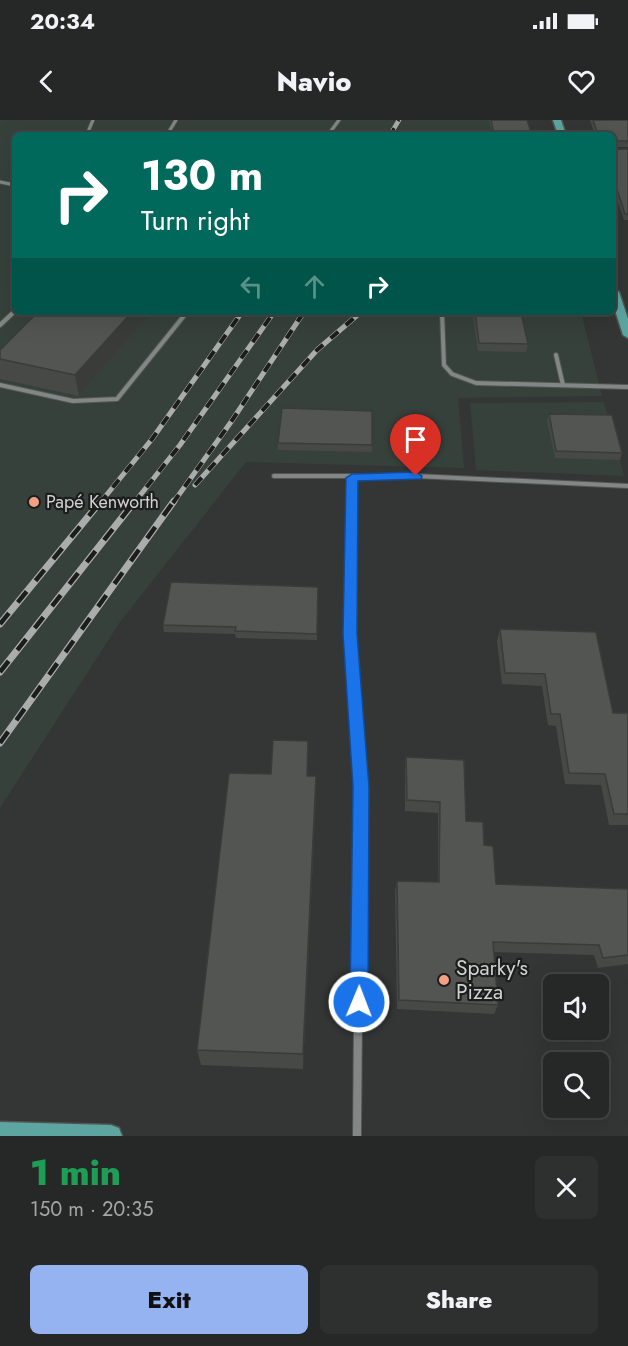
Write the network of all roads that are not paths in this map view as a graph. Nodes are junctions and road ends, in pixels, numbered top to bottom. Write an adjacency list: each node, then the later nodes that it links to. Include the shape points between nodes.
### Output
1 (616, 298): 6 (main road)
2 (12, 314): 5 (lane)
3 (185, 315): 8 (lane, via 117,399 71,402)
4 (442, 315): 9 (lane, via 444,365 452,374 476,383)
5 (0, 325)
6 (628, 335)
7 (556, 355): 9 (lane)
8 (0, 385)
9 (563, 385): 10 (lane)
10 (628, 387)
11 (274, 476): 12 (lane)
12 (352, 478): 13 (lane, via 416,476); 16 (street, via 350,634 361,787)
13 (628, 486)
14 (0, 1133): 15 (main road)
15 (111, 1136)
16 (357, 1136)

